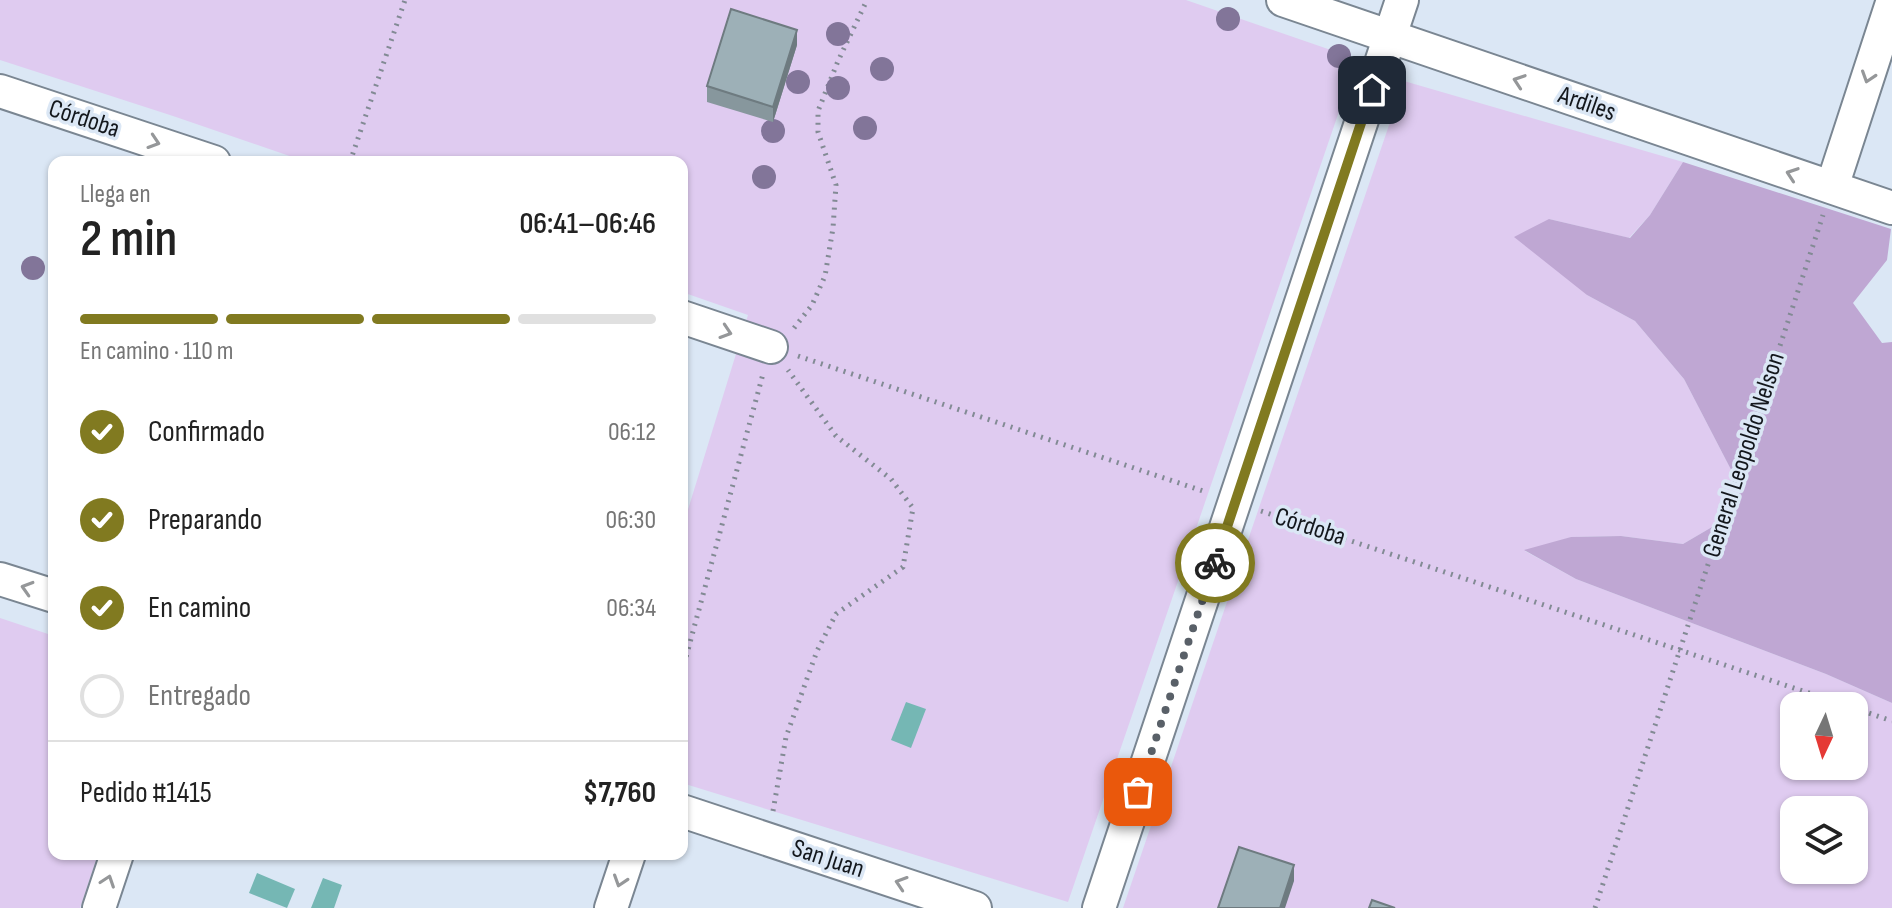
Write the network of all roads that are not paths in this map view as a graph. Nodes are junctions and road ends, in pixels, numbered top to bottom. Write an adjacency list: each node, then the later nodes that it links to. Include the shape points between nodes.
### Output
1 (1283, 0): 4 (street, Ardiles)
2 (1402, 0): 4 (street)
3 (1892, 3): 7 (street, one-way to 7)
4 (1390, 36): 7 (street, Ardiles, one-way to 4); 19 (street)
5 (0, 91): 6 (street, Córdoba, one-way to 6)
6 (196, 156)
7 (1832, 187): 8 (street, Ardiles)
8 (1892, 208)
9 (688, 319): 10 (street, one-way to 10)
10 (771, 347)
11 (0, 579): 12 (street, one-way to 11)
12 (48, 594)
13 (688, 813): 18 (street, San Juan, one-way to 13)
14 (115, 860): 16 (street, one-way to 14)
15 (627, 860): 17 (street, one-way to 17)
16 (99, 908)
17 (611, 908)
18 (975, 908)
19 (1099, 908)

